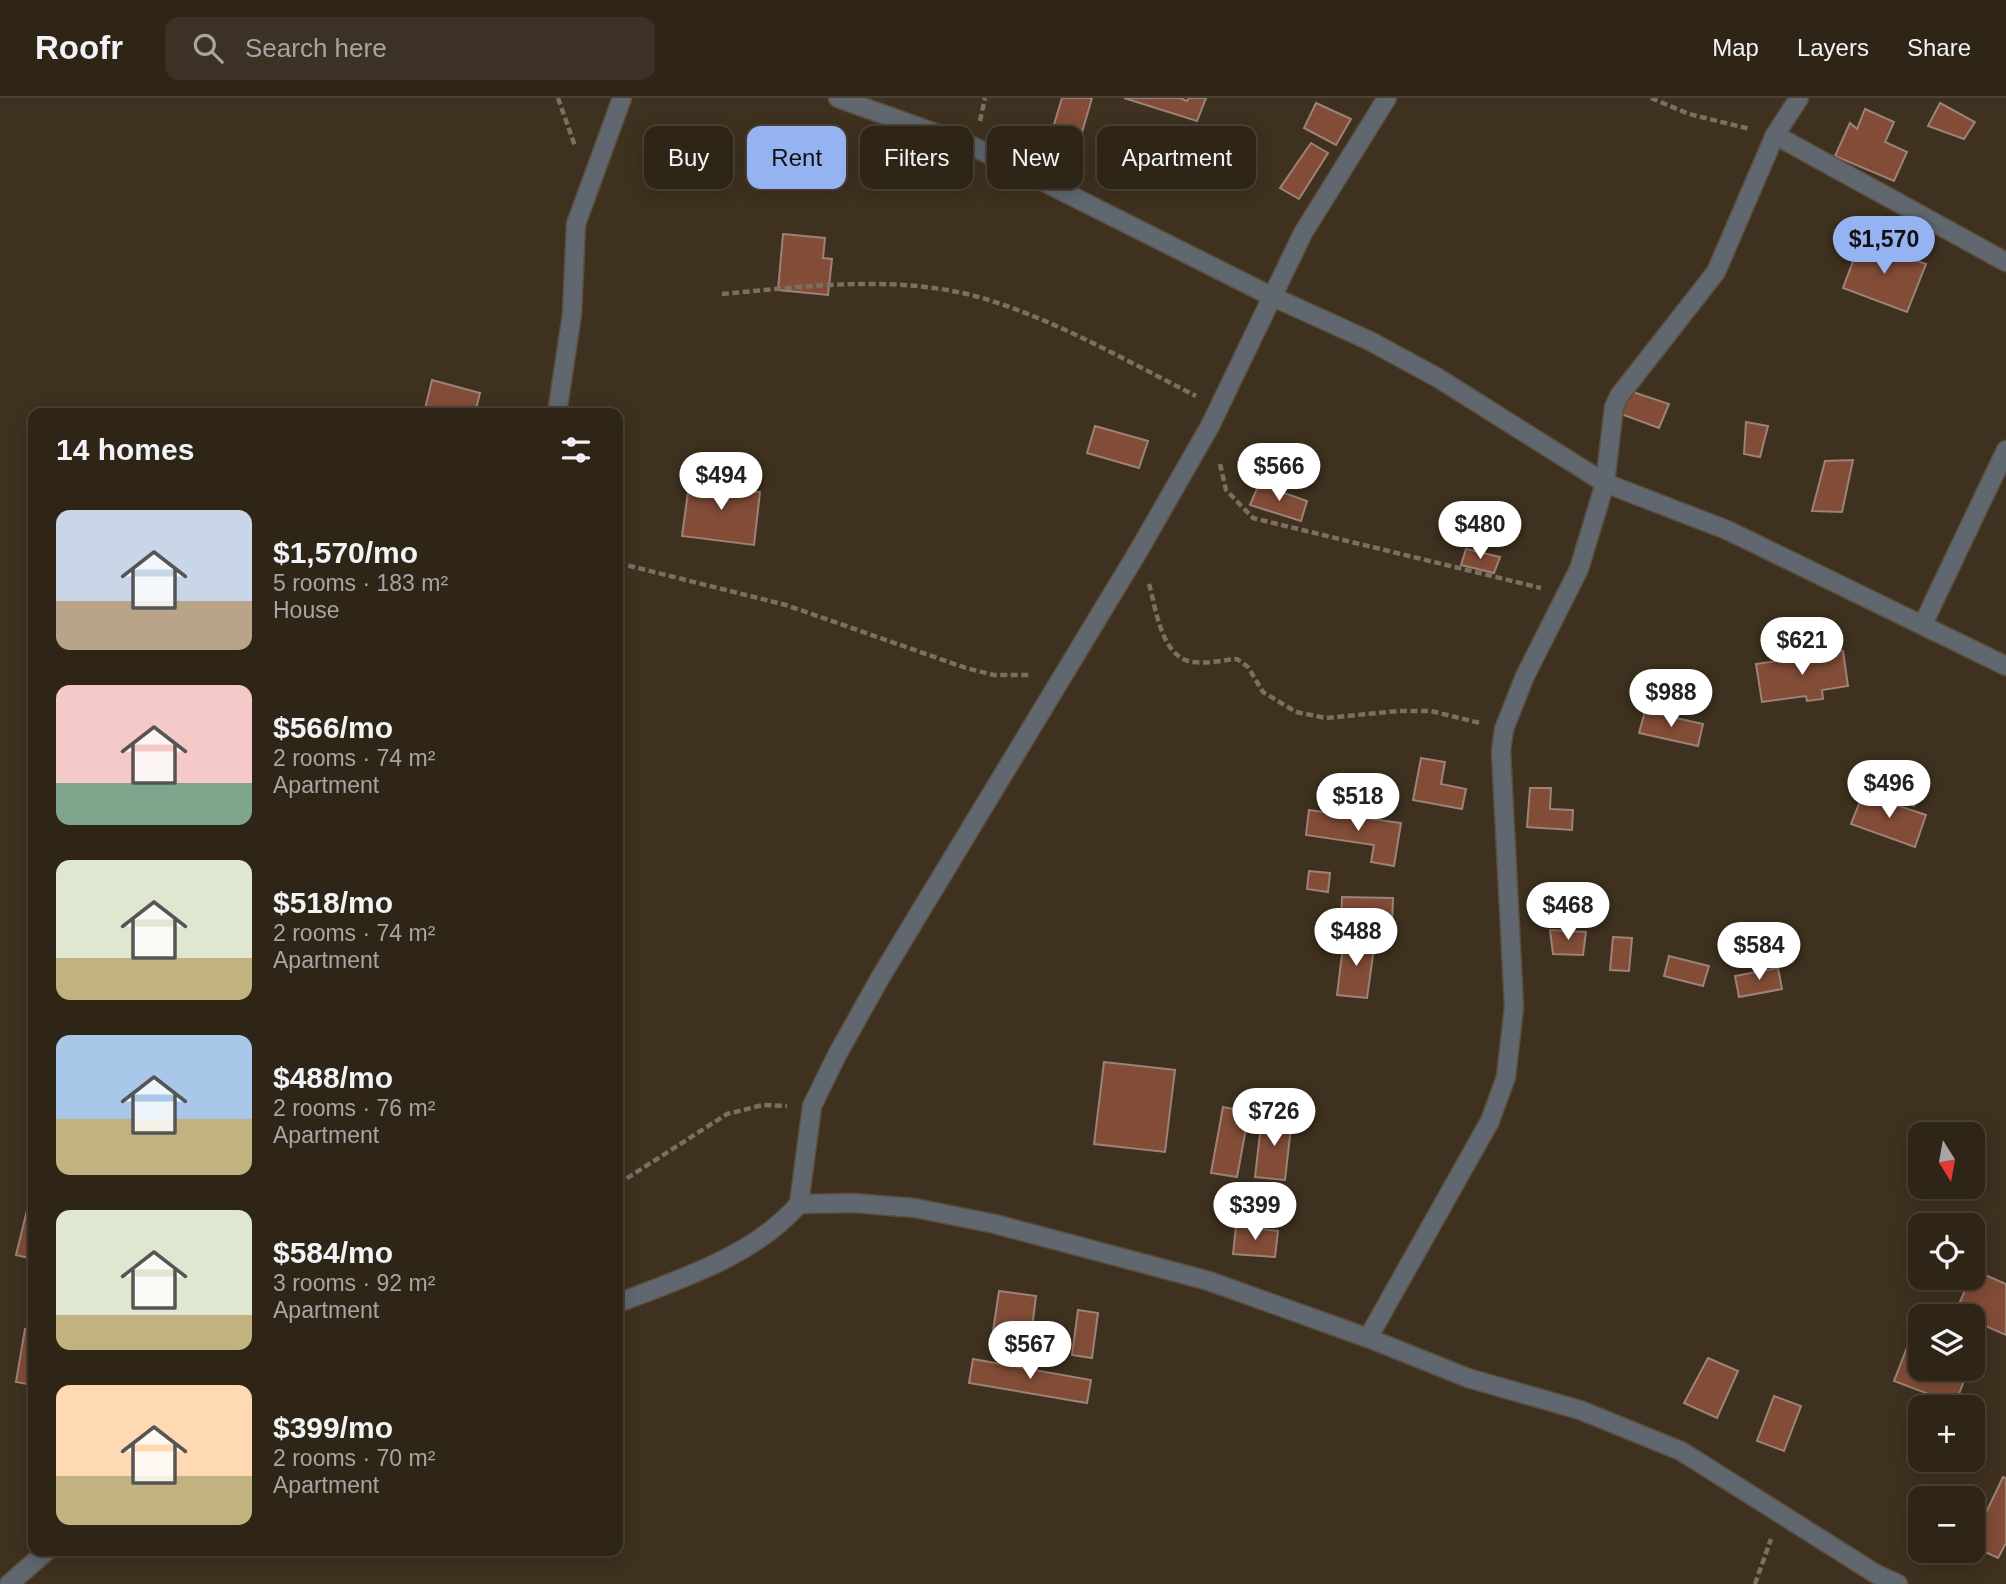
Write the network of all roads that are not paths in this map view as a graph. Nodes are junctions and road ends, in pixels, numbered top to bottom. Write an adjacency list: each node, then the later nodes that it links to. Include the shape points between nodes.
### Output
1 (622, 98): 8 (street, via 576,224 572,314)
2 (838, 98): 7 (street, via 974,147)
3 (1387, 98): 7 (street, via 1303,233)
4 (1799, 98): 5 (street)
5 (1775, 135): 6 (street); 10 (street, via 1716,272 1619,396)
6 (2006, 262)
7 (1271, 296): 10 (street, via 1438,378); 13 (street, via 1210,426 880,978 812,1106)
8 (558, 408)
9 (2006, 450): 11 (street)
10 (1605, 482): 11 (street, via 1727,530); 15 (street, via 1579,569 1504,729 1500,768 1514,1007 1506,1077 1490,1121)
11 (1923, 624): 12 (street)
12 (2006, 666)
13 (799, 1204): 14 (street, via 787,1219 748,1246 692,1275); 15 (street, via 915,1208 995,1224 1209,1281)
14 (623, 1301)
15 (1368, 1338): 18 (street, via 1468,1378 1580,1410 1681,1451)
16 (41, 1556): 17 (street)
17 (9, 1584)
18 (1898, 1584)

